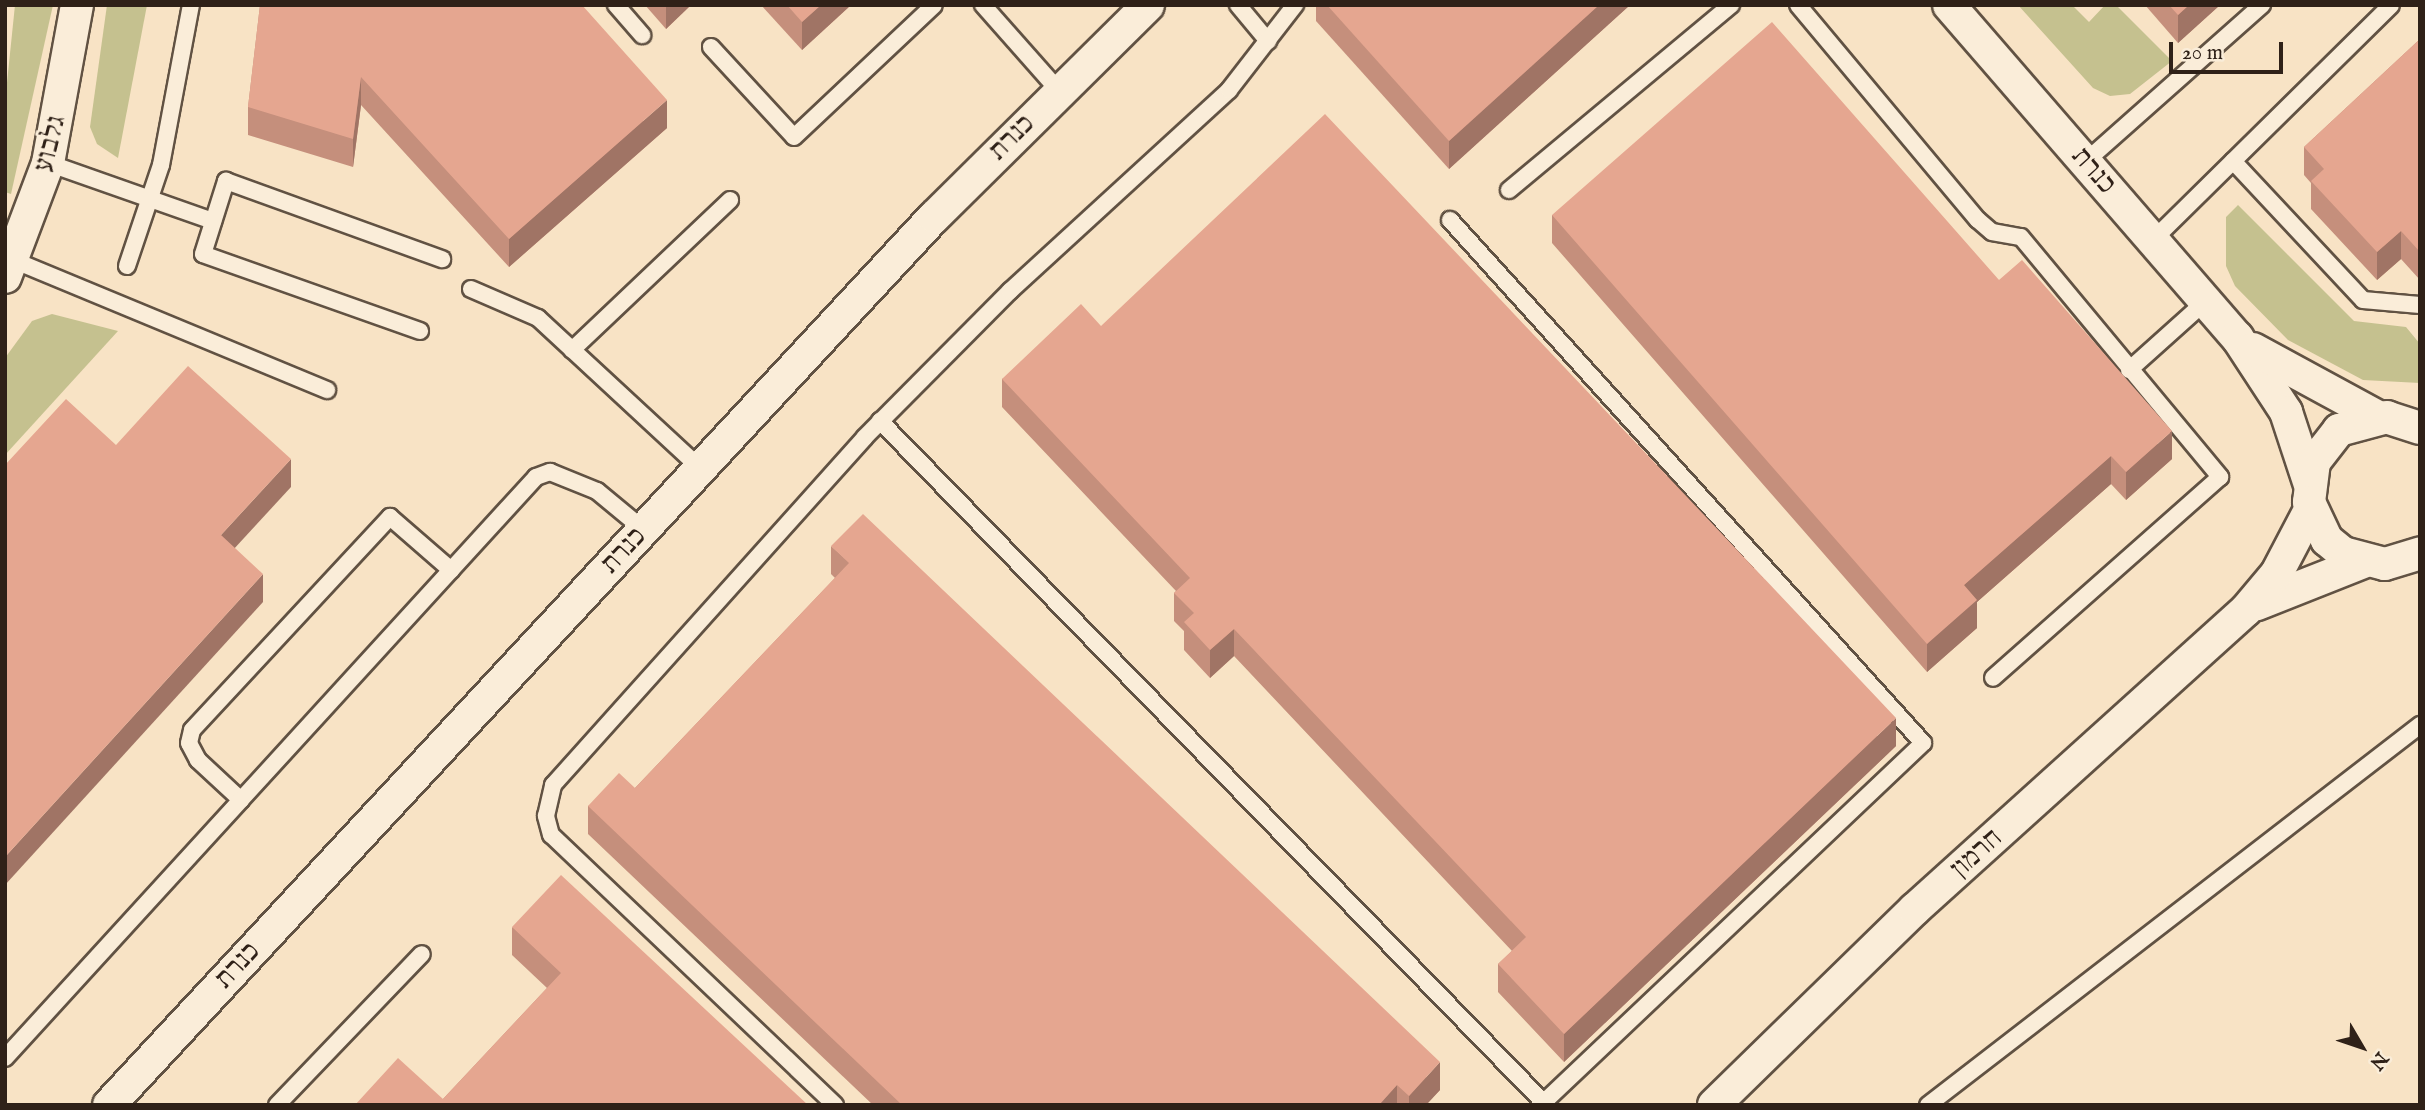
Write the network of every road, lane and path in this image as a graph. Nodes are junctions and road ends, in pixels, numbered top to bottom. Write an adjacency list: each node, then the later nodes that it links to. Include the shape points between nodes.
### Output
1 (77, 5): 20 (street, גלבוע)
2 (191, 5): 22 (lane)
3 (616, 5): 14 (lane)
4 (934, 5): 16 (lane, via 793,137)
5 (983, 5): 17 (lane)
6 (1148, 5): 17 (street, כנרת)
7 (1237, 5): 15 (lane)
8 (1295, 5): 15 (lane)
9 (1731, 5): 21 (lane)
10 (1798, 5): 36 (lane, via 1978,220 1992,232 2021,237)
11 (1949, 5): 19 (street, כנרת)
12 (2262, 5): 19 (lane)
13 (2391, 5): 18 (lane)
14 (642, 34)
15 (1268, 41): 39 (lane, via 1229,90 1010,291)
16 (711, 47)
17 (1059, 91): 40 (street, כנרת)
18 (2233, 161): 26 (lane); 32 (lane, via 2362,300)
19 (2085, 162): 26 (street, כנרת)
20 (48, 163): 22 (lane); 29 (street, גלבוע)
21 (1509, 190)
22 (151, 196): 25 (lane); 28 (lane)
23 (730, 200): 35 (lane)
24 (1450, 220): 52 (lane, via 1923,743)
25 (213, 221): 27 (lane, via 226,181); 33 (lane, via 203,254)
26 (2154, 240): 31 (street, כנרת)
27 (442, 258)
28 (127, 267)
29 (9, 269): 37 (lane)
30 (471, 289): 35 (lane, via 538,318)
31 (2206, 301): 34 (street, כנרת); 36 (lane)
32 (2420, 305)
33 (420, 331)
34 (2237, 337): 38 (street, כנרת, via 2337,399); 41 (street, כנרת, via 2286,412)
35 (572, 350): 40 (lane)
36 (2129, 370): 47 (lane, via 2220,477)
37 (327, 390)
38 (2405, 420): 41 (street, חרמון, via 2339,430 2325,444)
39 (880, 421): 52 (lane); 55 (lane, via 563,768 546,816 551,835)
40 (700, 468): 42 (street, כנרת)
41 (2310, 495): 44 (street, כנרת, via 2326,540); 46 (street, חרמון, via 2277,573)
42 (643, 529): 45 (lane, via 597,491 550,472 536,477); 53 (street, כנרת)
43 (2420, 553): 44 (street, via 2385,564)
44 (2363, 562): 46 (street, חרמון)
45 (451, 570): 49 (lane); 49 (lane, via 390,517 192,730 189,743 198,760)
46 (2246, 610): 56 (street, חרמון, via 1905,919)
47 (1993, 678)
48 (2420, 725): 57 (lane)
49 (241, 800): 51 (lane)
50 (422, 954): 54 (lane)
51 (5, 1059)
52 (1544, 1104)
53 (109, 1105)
54 (277, 1105)
55 (835, 1105)
56 (1714, 1105)
57 (1928, 1105)

